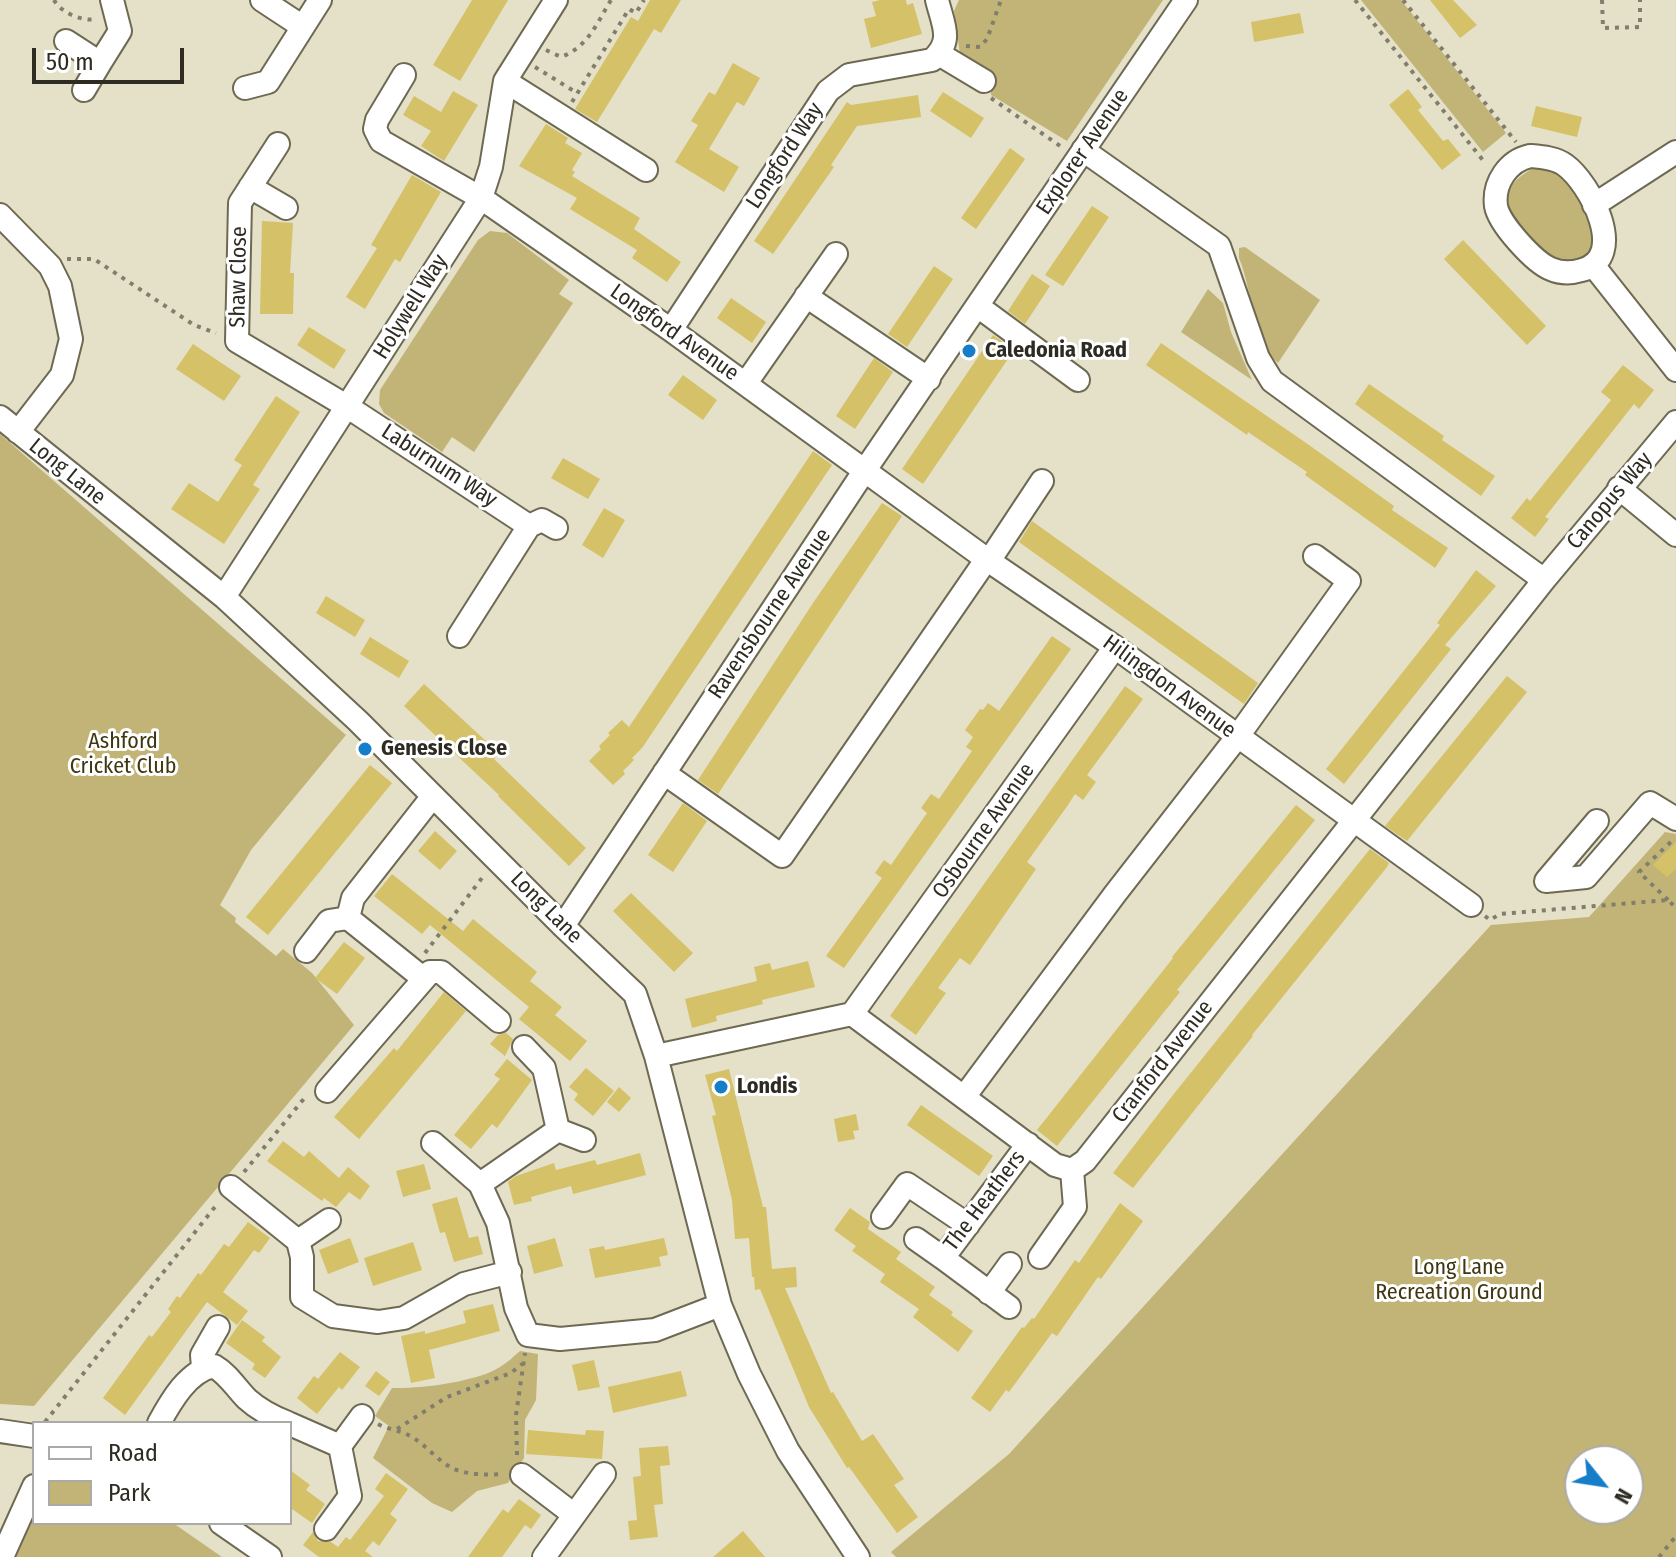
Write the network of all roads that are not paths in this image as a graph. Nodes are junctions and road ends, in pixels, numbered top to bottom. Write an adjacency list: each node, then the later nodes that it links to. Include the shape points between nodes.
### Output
1 (262, 0): 7 (street)
2 (320, 0): 7 (street)
3 (556, 0): 12 (street, Holywell Way)
4 (937, 0): 9 (street, via 945,35)
5 (1186, 0): 18 (street, Explorer Avenue)
6 (114, 8): 10 (street, via 120,31)
7 (303, 27): 14 (street, via 268,82)
8 (66, 41): 10 (street)
9 (942, 50): 13 (street); 29 (street, Longford Way, via 932,60 849,75 828,91)
10 (100, 63): 15 (street)
11 (404, 75): 21 (street, Longford Avenue, via 377,120 376,135)
12 (505, 81): 19 (street); 21 (street, Holywell Way)
13 (983, 87)
14 (245, 88)
15 (84, 90)
16 (278, 144): 20 (street, Shaw Close)
17 (1676, 152): 22 (street)
18 (1081, 154): 28 (street, Explorer Avenue); 46 (street, via 1219,246 1258,358 1272,381)
19 (646, 170)
20 (250, 187): 23 (street); 34 (street, Shaw Close, via 240,203 237,341)
21 (481, 198): 29 (street, Longford Avenue); 34 (street, Holywell Way)
22 (1594, 205): 26 (street, via 1605,238); 26 (street, via 1569,167 1550,158 1527,157 1505,172 1496,198 1499,214 1519,242 1544,265 1566,272)
23 (286, 208)
24 (0, 215): 37 (street, via 50,266 60,286 71,339 62,375)
25 (836, 254): 27 (street)
26 (1593, 265): 30 (street)
27 (806, 296): 31 (street); 33 (street)
28 (980, 305): 31 (street, Ravensbourne Avenue); 32 (street)
29 (671, 330): 33 (street, Longford Avenue)
30 (1676, 370)
31 (929, 379): 38 (street, Ravensbourne Avenue)
32 (1078, 380)
33 (746, 383): 38 (street, Longford Avenue)
34 (348, 407): 41 (street, Laburnum Way); 47 (street, Holywell Way)
35 (0, 417): 37 (street, Long Lane)
36 (1676, 422): 40 (street, Canopus Way)
37 (18, 432): 47 (street, Long Lane)
38 (865, 470): 45 (street, Hilingdon Avenue); 51 (street, Ravensbourne Avenue)
39 (1042, 481): 45 (street)
40 (1619, 488): 43 (street); 46 (street, Canopus Way)
41 (529, 526): 42 (street, Laburnum Way, via 542,520); 48 (street)
42 (556, 528)
43 (1676, 535)
44 (1315, 556): 50 (street, via 1349,581)
45 (988, 560): 49 (street, Hilingdon Avenue); 51 (street, via 782,856)
46 (1544, 580): 54 (street, Cranford Avenue)
47 (224, 597): 52 (street, Long Lane)
48 (459, 636)
49 (1115, 647): 50 (street, Hilingdon Avenue); 61 (street, Osbourne Avenue)
50 (1238, 736): 54 (street, Hilingdon Avenue); 66 (street)
51 (664, 773): 58 (street, Ravensbourne Avenue)
52 (433, 796): 57 (street, via 353,898); 58 (street, Long Lane)
53 (1676, 819): 55 (street, via 1650,803 1586,877 1546,881)
54 (1354, 821): 56 (street, Hilingdon Avenue); 71 (street, Cranford Avenue, via 1085,1161)
55 (1597, 821)
56 (1471, 905)
57 (348, 918): 59 (street, via 329,921); 60 (street)
58 (563, 926): 64 (street, Long Lane, via 635,994)
59 (306, 951)
60 (418, 974): 62 (street, via 441,972); 65 (street)
61 (852, 1014): 64 (street); 66 (street)
62 (499, 1021)
63 (524, 1047): 67 (street, via 544,1068)
64 (656, 1056): 84 (street, Long Lane)
65 (319, 1092)
66 (964, 1097): 70 (street)
67 (558, 1130): 68 (street); 72 (street)
68 (584, 1140)
69 (433, 1143): 72 (street)
70 (1028, 1144): 71 (street, via 1055,1165); 76 (street, The Heathers)
71 (1072, 1170): 79 (street, via 1075,1207)
72 (480, 1184): 82 (street, via 498,1223)
73 (231, 1187): 78 (street)
74 (883, 1217): 76 (street, via 907,1184)
75 (329, 1220): 78 (street)
76 (968, 1225): 80 (street, The Heathers)
77 (916, 1239): 80 (street, The Heathers)
78 (298, 1241): 82 (street, via 302,1297 333,1316 378,1322 404,1318 464,1284)
79 (1040, 1257)
80 (943, 1258): 83 (street, The Heathers)
81 (1010, 1264): 83 (street)
82 (510, 1272): 84 (street, via 516,1308 528,1335 560,1339 655,1330)
83 (989, 1293): 85 (street, The Heathers)
84 (720, 1305): 104 (street, Long Lane, via 788,1451)
85 (1009, 1307)
86 (218, 1327): 87 (street, via 202,1355)
87 (203, 1368): 89 (street); 90 (street, via 214,1366 228,1375 247,1399)
88 (362, 1416): 94 (street)
89 (160, 1421)
90 (284, 1421)
91 (292, 1424): 94 (street)
92 (0, 1431): 93 (street)
93 (32, 1436)
94 (340, 1446): 100 (street, via 350,1496)
95 (604, 1474): 98 (street)
96 (522, 1475): 98 (street)
97 (32, 1490): 101 (street)
98 (573, 1514): 103 (street)
99 (224, 1525): 102 (street)
100 (326, 1529)
101 (2, 1557)
102 (270, 1557)
103 (544, 1557)
104 (858, 1557)

